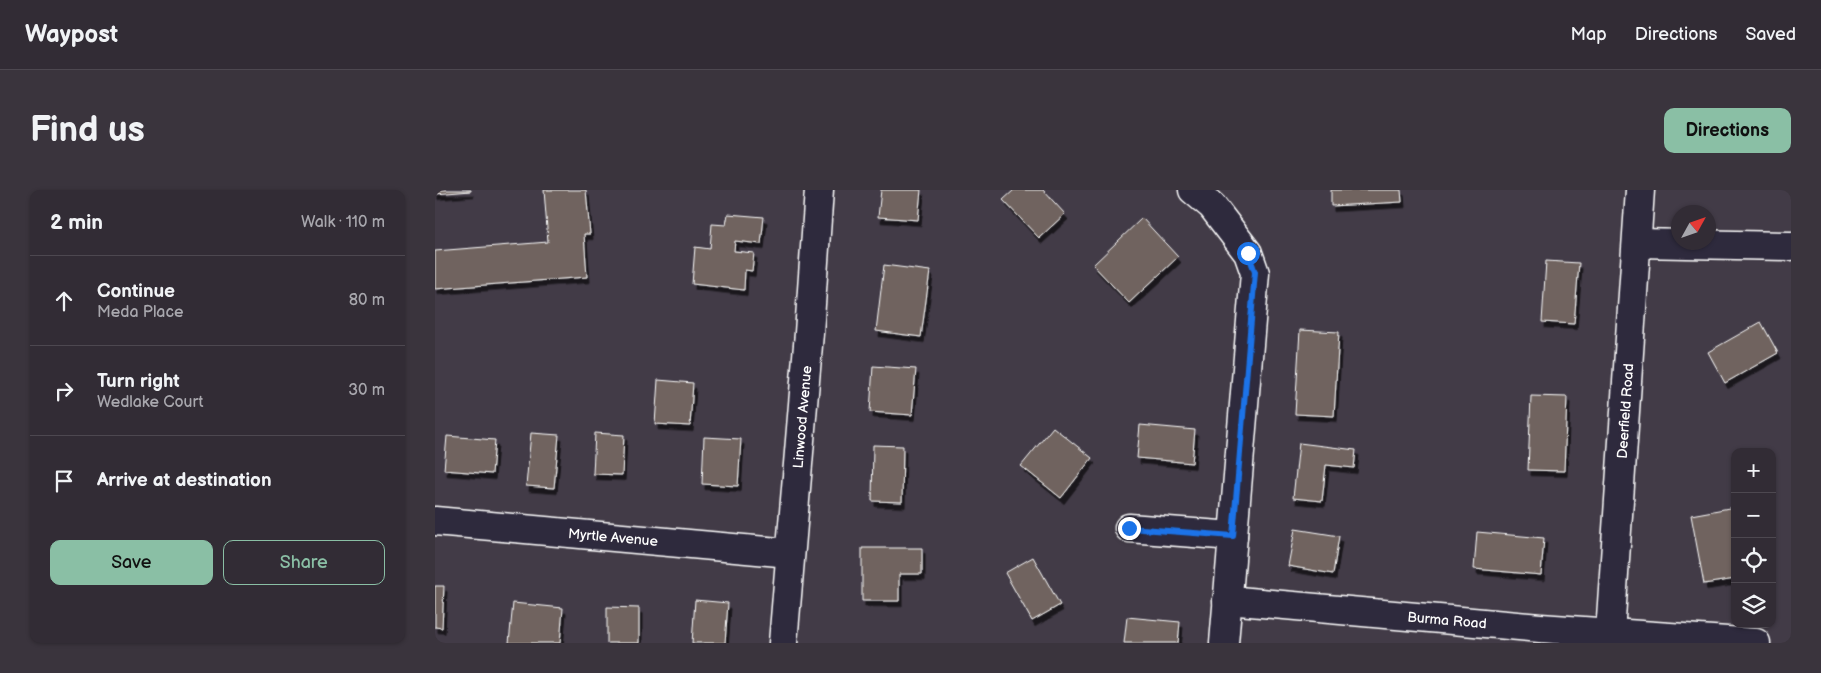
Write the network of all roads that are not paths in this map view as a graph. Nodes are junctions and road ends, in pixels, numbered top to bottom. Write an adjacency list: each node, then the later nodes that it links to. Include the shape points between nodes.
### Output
1 (819, 190): 9 (street, Linwood Avenue)
2 (1193, 190): 8 (street, via 1211,206 1248,253 1255,272)
3 (1640, 190): 4 (street, Deerfield Road)
4 (1637, 243): 5 (street); 11 (street, Deerfield Road)
5 (1791, 246)
6 (435, 521): 9 (street, Myrtle Avenue)
7 (1129, 528): 8 (street)
8 (1233, 536): 10 (street)
9 (790, 553): 12 (street, Linwood Avenue)
10 (1227, 600): 11 (street, Burma Road); 13 (street)
11 (1611, 633): 14 (street, Burma Road)
12 (783, 643)
13 (1224, 643)
14 (1756, 643)

